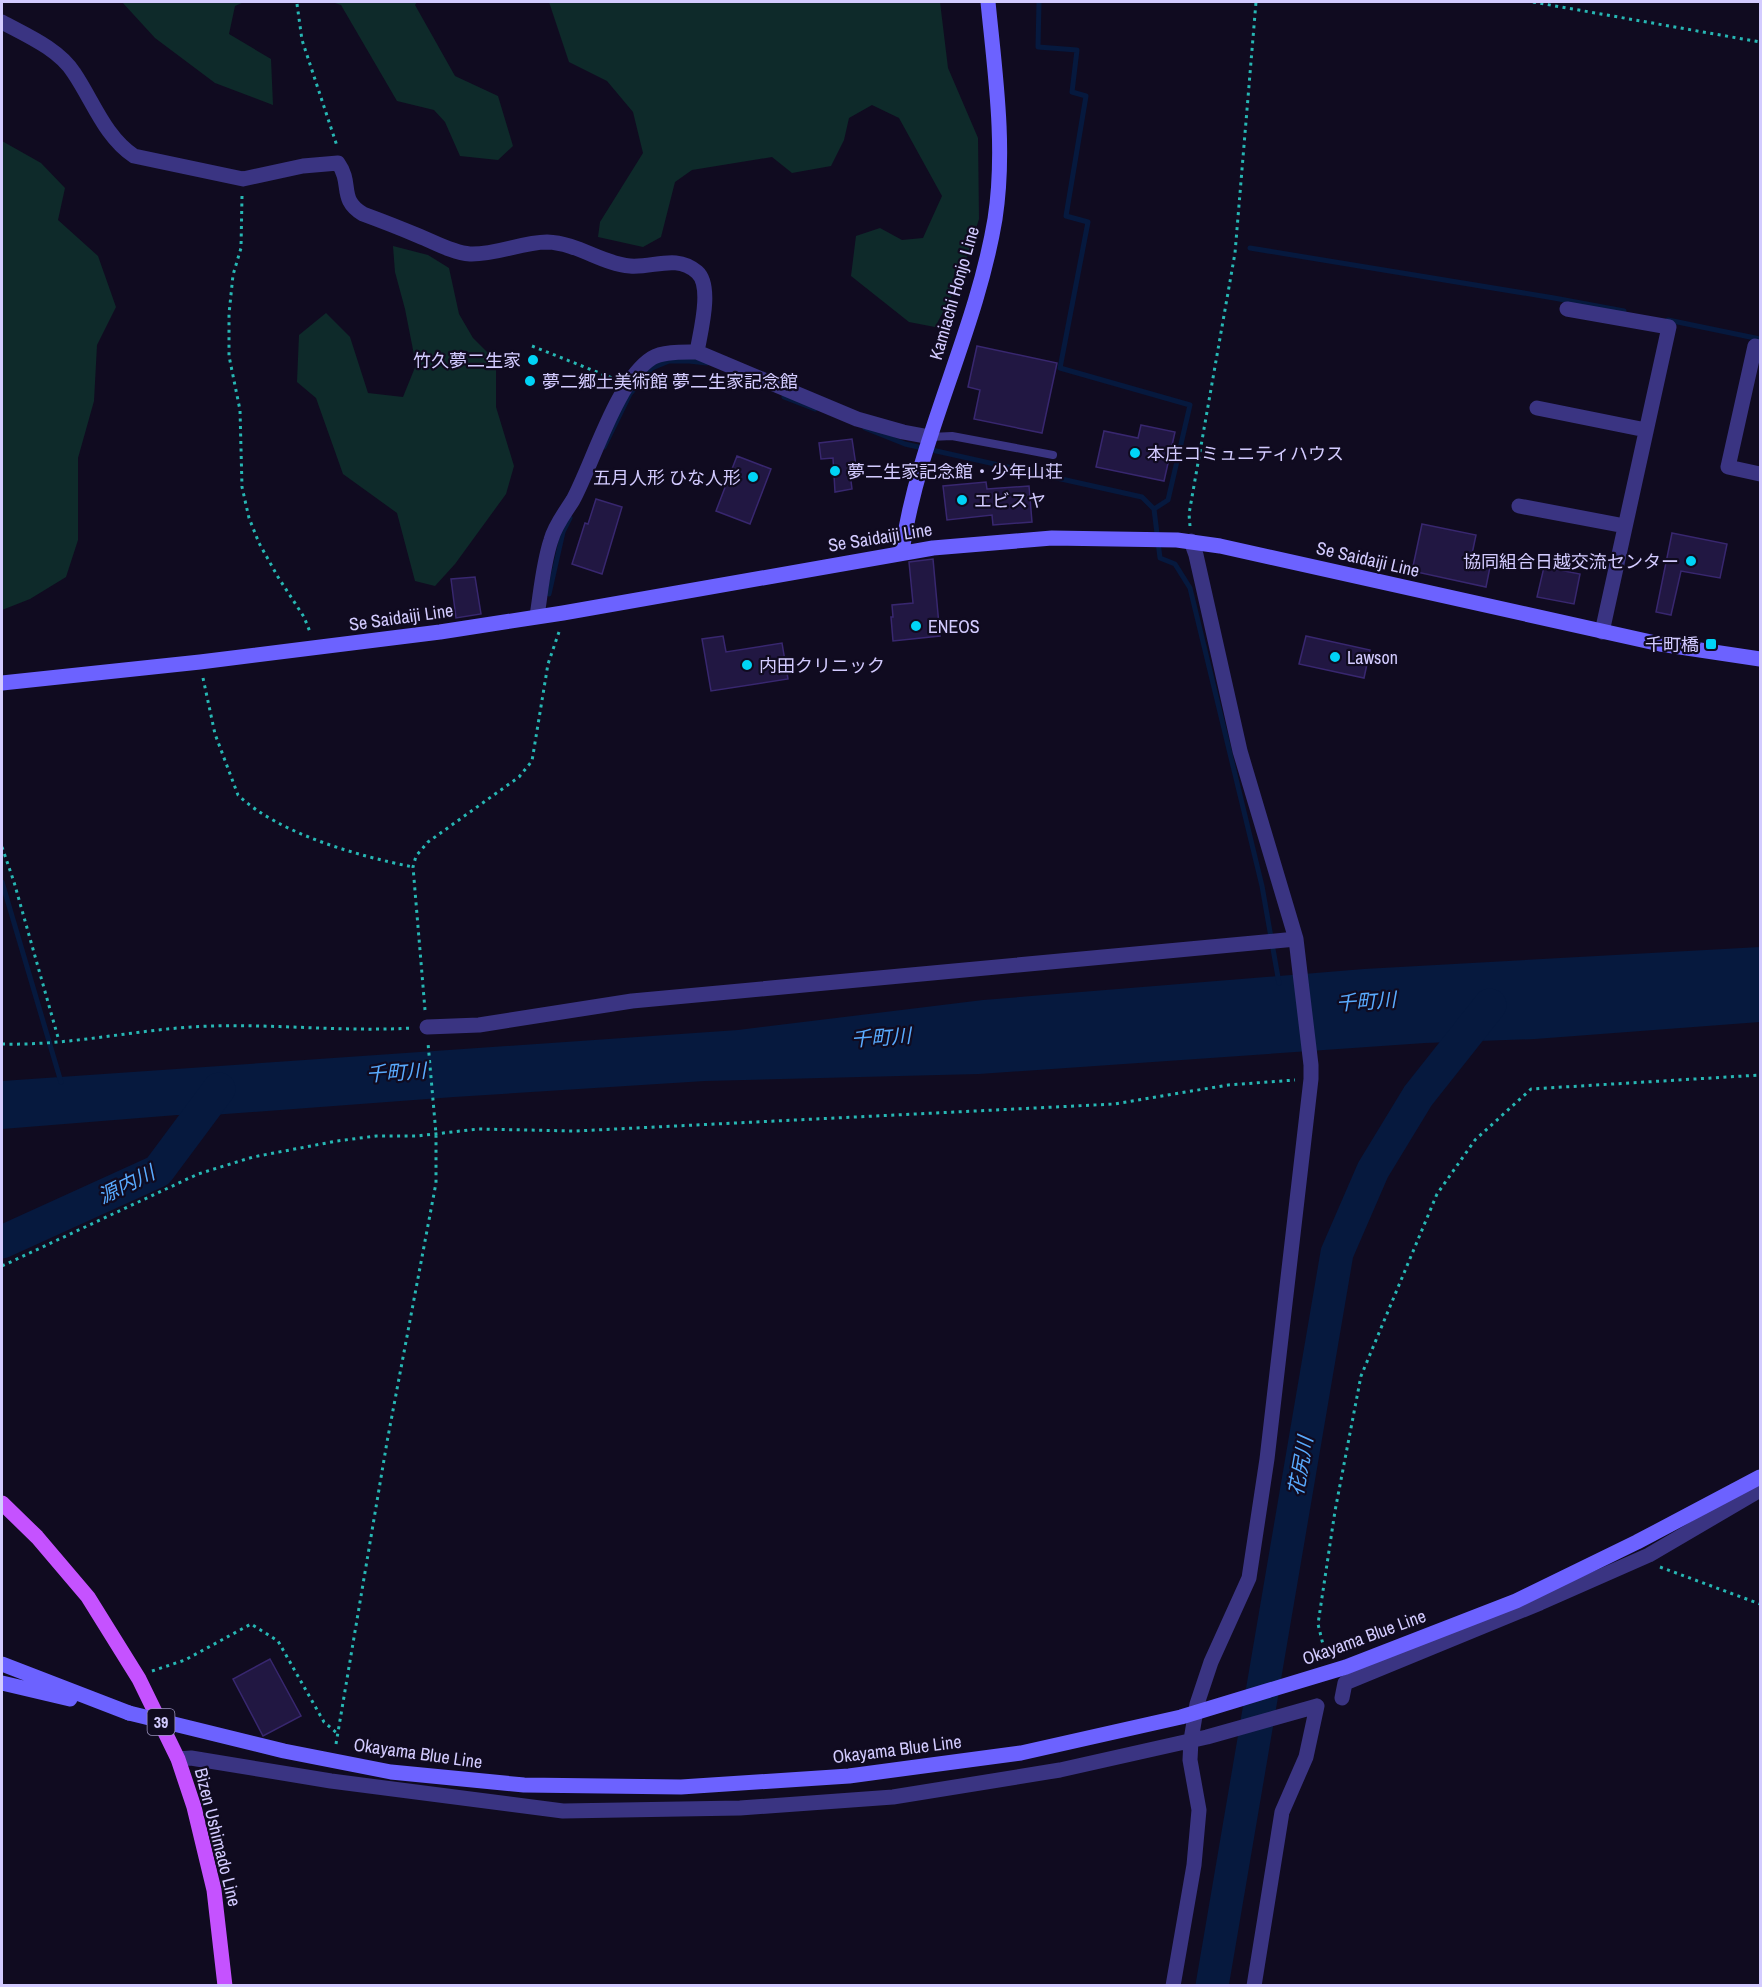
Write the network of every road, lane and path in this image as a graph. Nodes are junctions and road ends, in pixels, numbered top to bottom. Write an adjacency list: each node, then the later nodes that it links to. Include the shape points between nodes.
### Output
1 (988, 2): 16 (main road, Kamiachi Honjo Line, via 999,136 994,219 976,298)
2 (1256, 2): 21 (path, via 1235,253)
3 (1533, 2): 6 (path)
4 (297, 4): 7 (path, via 302,40 340,154)
5 (2, 22): 8 (street, via 64,61 121,148 134,156)
6 (1761, 42)
7 (338, 163): 8 (street); 12 (street, via 345,173 352,207 453,250 470,254 546,242 572,246 631,267 680,263 698,272 703,284 704,310)
8 (243, 179): 26 (path, via 241,248 233,275 229,314 229,356 240,410 242,487 259,543 304,617)
9 (1567, 309): 15 (street, via 1669,327)
10 (532, 346): 13 (path)
11 (1761, 347): 18 (street, via 1755,346 1728,466)
12 (697, 352): 13 (street, via 654,356); 16 (street, via 857,419)
13 (627, 386): 24 (street, via 550,540)
14 (1537, 408): 15 (street)
15 (1646, 430): 20 (street)
16 (929, 439): 17 (lane, via 952,436); 22 (main road, Kamiachi Honjo Line)
17 (1053, 454)
18 (1761, 474)
19 (1519, 506): 20 (street)
20 (1626, 526): 25 (street)
21 (1184, 541): 22 (main road, Se Saidaiji Line, via 1041,539); 25 (main road, Se Saidaiji Line); 32 (street, via 1196,555 1240,751)
22 (902, 552): 23 (main road, Se Saidaiji Line)
23 (563, 613): 24 (main road, Se Saidaiji Line); 31 (path, via 548,664 532,760 519,777 428,842)
24 (537, 616): 26 (main road, Se Saidaiji Line)
25 (1602, 632): 27 (main road, Se Saidaiji Line)
26 (316, 648): 28 (main road, Se Saidaiji Line)
27 (1761, 659)
28 (200, 662): 29 (main road, Se Saidaiji Line); 31 (path, via 215,734 238,795 305,836)
29 (2, 683)
30 (2, 847): 34 (path)
31 (412, 867): 33 (path)
32 (1296, 939): 33 (street, via 632,1001 479,1025); 37 (street)
33 (427, 1027): 34 (path, via 373,1030 210,1026)
34 (57, 1042): 35 (path)
35 (2, 1044)
36 (428, 1044): 39 (path)
37 (1311, 1072): 39 (path, via 1114,1104 576,1131 478,1129); 55 (street, via 1267,1459 1249,1578 1211,1662 1197,1704)
38 (1761, 1075): 47 (path, via 1531,1089 1474,1140 1437,1194 1360,1376 1318,1624)
39 (436, 1134): 40 (path, via 376,1136 253,1157 198,1174); 54 (path, via 436,1183)
40 (2, 1266)
41 (1761, 1477): 53 (main road, Okayama Blue Line, bridge, via 1516,1601 1346,1667 1181,1717 1021,1753 793,1780 681,1787 524,1785 391,1772 284,1751)
42 (1761, 1490): 52 (street, via 1649,1555 1345,1683)
43 (2, 1503): 50 (main road, Bizen Ushimado Line / 39, via 38,1537 88,1597)
44 (1656, 1565): 45 (path)
45 (1761, 1604)
46 (2, 1652): 49 (main road)
47 (1327, 1659)
48 (2, 1664): 49 (main road, Okayama Blue Line)
49 (38, 1679): 53 (main road, Okayama Blue Line)
50 (140, 1679): 54 (path, via 251,1624 278,1641 324,1722); 57 (main road, Bizen Ushimado Line / 39)
51 (2, 1683): 53 (main road)
52 (1342, 1698)
53 (129, 1713)
54 (338, 1734): 56 (path)
55 (1191, 1740): 57 (street, via 1060,1770 893,1797 740,1808 563,1811); 59 (street, via 1190,1760 1199,1810 1194,1865); 60 (street, via 1317,1706 1306,1757 1282,1812)
56 (336, 1746)
57 (178, 1759): 58 (main road, Bizen Ushimado Line / 39, via 214,1890)
58 (225, 1986)
59 (1173, 1986)
60 (1254, 1986)

